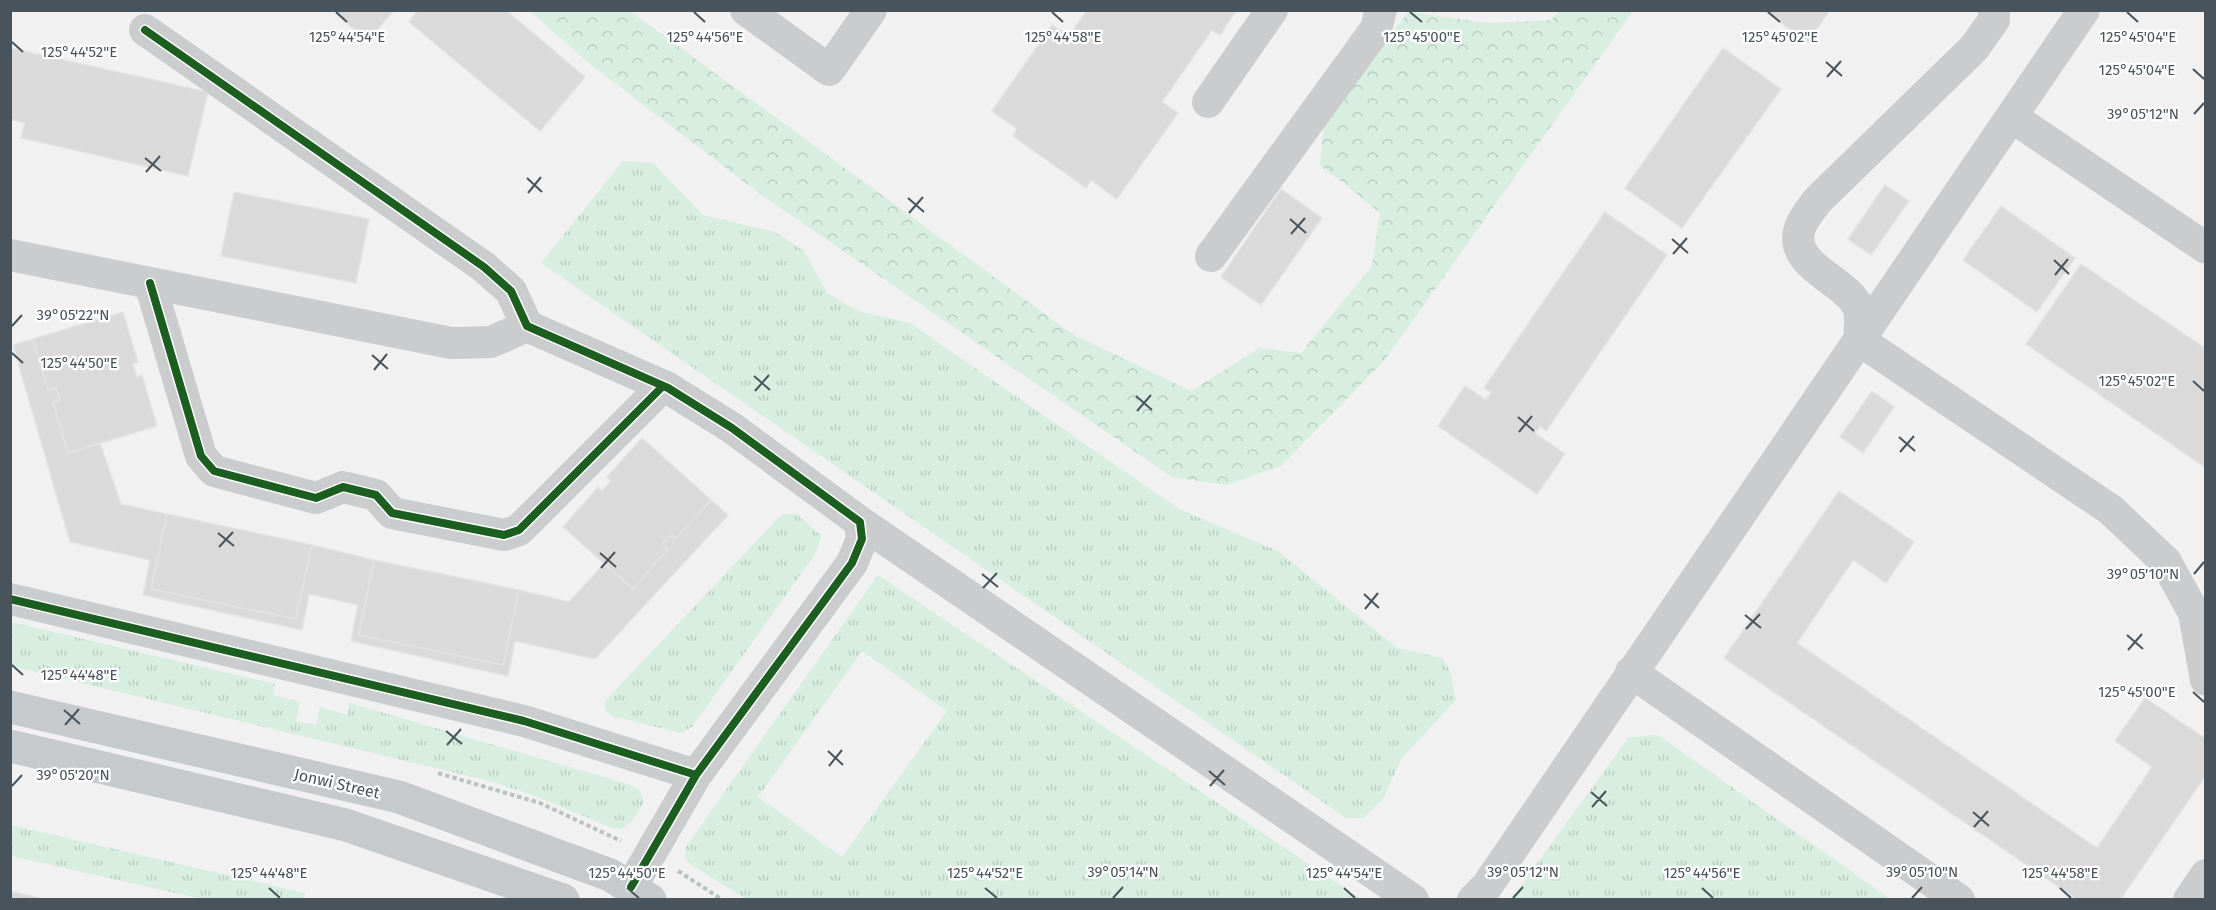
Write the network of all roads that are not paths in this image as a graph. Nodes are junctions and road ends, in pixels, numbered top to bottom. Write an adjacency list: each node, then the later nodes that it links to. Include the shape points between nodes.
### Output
1 (746, 10): 7 (street)
2 (871, 10): 7 (street, via 829,70)
3 (1272, 10): 9 (street)
4 (1381, 10): 13 (street, via 1376,29)
5 (1994, 10): 16 (street, via 1994,20 1974,48 1818,200 1800,228 1799,245 1806,258 1854,299 1861,315)
6 (2084, 10): 10 (street)
7 (782, 21)
8 (146, 30): 15 (street, via 484,267 511,291)
9 (1208, 102)
10 (2012, 117): 11 (street); 16 (street)
11 (2205, 248)
12 (10, 255): 14 (street)
13 (1211, 256)
14 (150, 283): 15 (street, via 451,344 491,342); 17 (street, via 201,456 214,471 316,498 343,487 376,495 392,513 504,536 519,530)
15 (527, 326): 17 (street)
16 (1859, 339): 20 (street); 21 (street, via 2111,510 2166,562 2194,613)
17 (663, 386): 18 (street, via 732,428)
18 (860, 522): 24 (street, via 862,539 852,563); 28 (street)
19 (10, 599): 24 (street, via 524,721)
20 (1631, 672): 29 (street, via 1487,886); 30 (street)
21 (2205, 680)
22 (10, 707): 26 (main road, Jonwi Street, via 399,797 610,875)
23 (10, 746): 27 (main road, via 346,825)
24 (696, 775): 26 (street)
25 (2205, 875): 31 (street)
26 (641, 893)
27 (563, 900)
28 (1413, 900)
29 (1473, 900)
30 (1959, 900)
31 (2189, 900)

